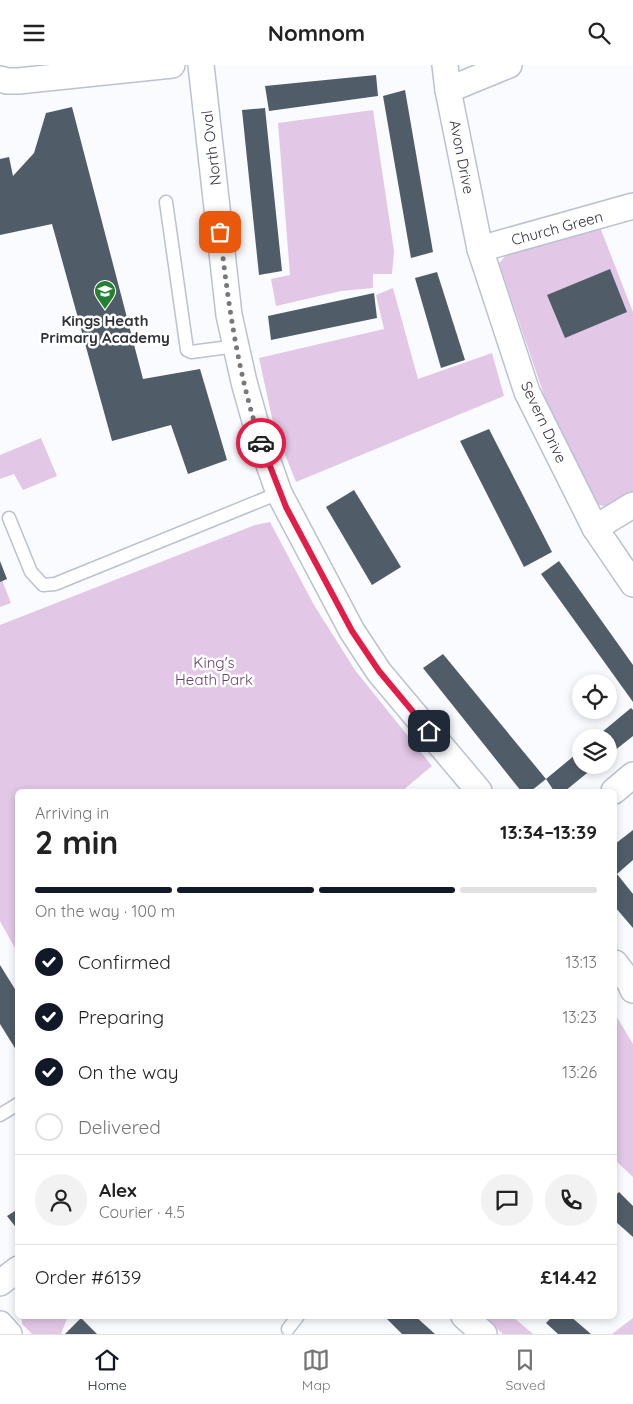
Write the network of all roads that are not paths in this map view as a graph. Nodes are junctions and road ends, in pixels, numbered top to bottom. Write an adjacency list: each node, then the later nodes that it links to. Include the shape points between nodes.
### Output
1 (172, 65): 5 (street)
2 (201, 65): 10 (street, North Oval, via 230,315)
3 (445, 65): 6 (street, Avon Drive)
4 (509, 65): 6 (street)
5 (4, 80)
6 (448, 90): 9 (street, Avon Drive)
7 (166, 202): 10 (lane, via 187,350)
8 (633, 207): 9 (street, Church Green)
9 (480, 249): 14 (street, Severn Drive, via 527,392)
10 (237, 346): 11 (street, North Oval, via 260,439)
11 (279, 493): 13 (lane, via 55,584 43,585 31,572); 17 (street, North Oval, via 352,631 379,671)
12 (633, 505): 14 (street)
13 (9, 518)
14 (595, 528): 15 (street, Severn Drive)
15 (633, 584)
16 (633, 775): 18 (street)
17 (477, 789)
18 (616, 789)
19 (617, 966): 20 (street)
20 (633, 990)
21 (15, 1106): 22 (lane)
22 (1, 1113)
23 (15, 1271): 24 (street)
24 (0, 1283)
25 (296, 1319): 28 (lane)
26 (467, 1319): 30 (street)
27 (0, 1324): 29 (street)
28 (288, 1329)
29 (9, 1334)
30 (484, 1334)

